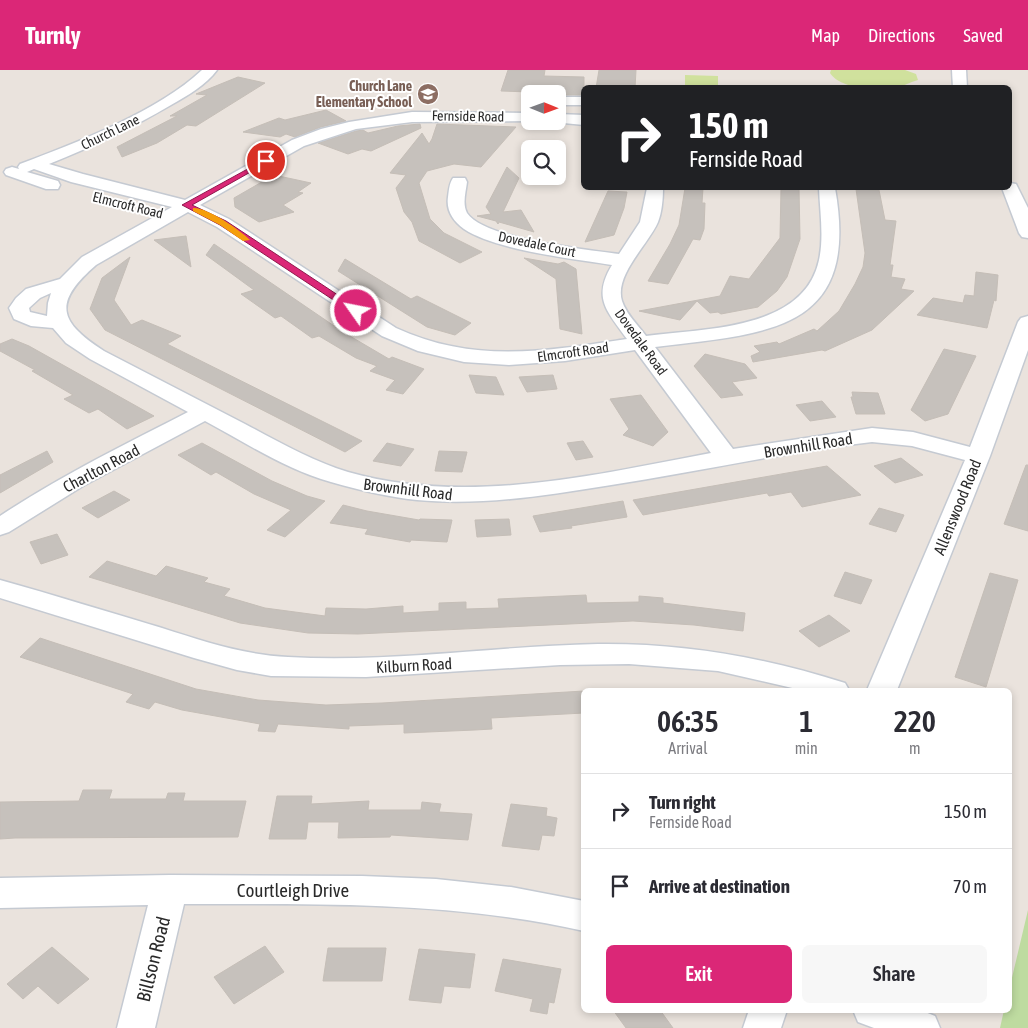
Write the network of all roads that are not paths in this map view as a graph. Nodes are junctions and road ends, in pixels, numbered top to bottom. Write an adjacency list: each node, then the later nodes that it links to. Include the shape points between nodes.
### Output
1 (187, 70): 3 (street)
2 (959, 70): 4 (street)
3 (210, 71): 12 (street, Church Lane, via 187,90 130,123)
4 (960, 85)
5 (484, 99): 8 (street)
6 (566, 101): 7 (street)
7 (581, 102)
8 (476, 116): 9 (street, Fernside Road); 18 (street, Fernside Road, via 398,117 337,128 298,143)
9 (521, 118)
10 (566, 119): 11 (street)
11 (581, 120)
12 (34, 164): 13 (street, Church Lane); 18 (street, Elmcroft Road)
13 (6, 175): 18 (street, Elmcroft Road)
14 (459, 182): 20 (street, Dovedale Court, via 458,214 473,228 503,239)
15 (655, 190): 20 (street, Dovedale Road, via 650,220)
16 (827, 190): 24 (street, Elmcroft Road, via 831,253 817,288 800,307 786,315 744,328)
17 (1011, 190): 19 (street)
18 (178, 210): 21 (street, via 89,261); 24 (street, Elmcroft Road, via 243,238 388,332 438,351 492,359 525,358)
19 (1028, 233)
20 (625, 261): 24 (street, Dovedale Road, via 610,288 611,300)
21 (64, 284): 23 (street, via 58,298); 23 (street, via 40,289 25,298 19,308 21,316)
22 (1028, 322): 26 (street, Allenswood Road)
23 (59, 323): 25 (street, Brownhill Road, via 78,343)
24 (640, 343): 27 (street, Dovedale Road)
25 (204, 413): 27 (street, Brownhill Road, via 324,473 351,482 418,493 458,496 533,490); 28 (street, Charlton Road, via 67,485)
26 (978, 456): 27 (street, Brownhill Road, via 913,439 872,435); 31 (street, Allenswood Road)
27 (727, 458)
28 (0, 527)
29 (0, 589): 30 (street, Kilburn Road, via 192,647 285,667 395,666 598,654 657,655 760,669)
30 (828, 688)
31 (883, 688)
32 (170, 889): 33 (street, Courtleigh Drive); 34 (street, Courtleigh Drive, via 374,890 470,896); 37 (street, Billson Road)
33 (0, 893)
34 (581, 915)
35 (767, 1013): 38 (street)
36 (880, 1013): 39 (street)
37 (136, 1028)
38 (762, 1028)
39 (921, 1028)

